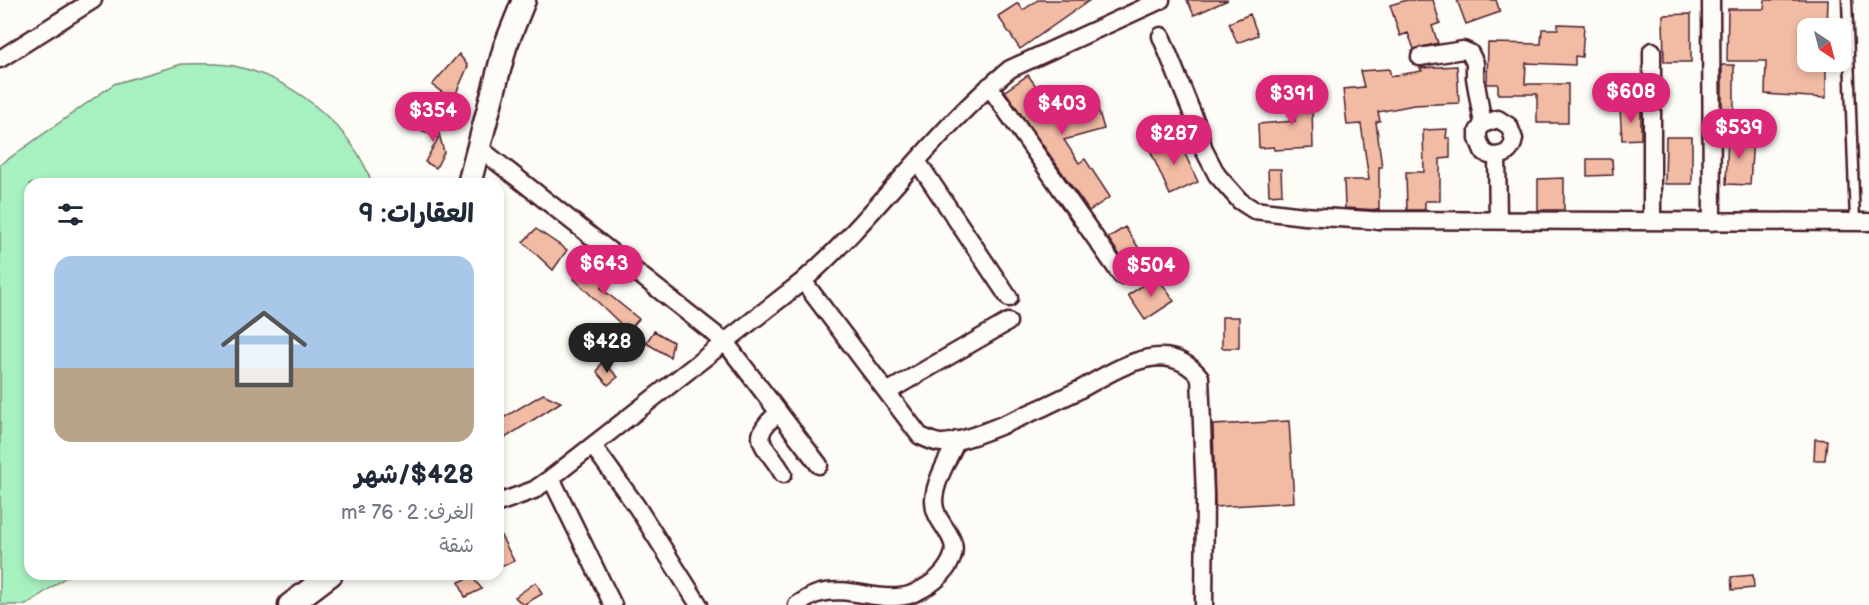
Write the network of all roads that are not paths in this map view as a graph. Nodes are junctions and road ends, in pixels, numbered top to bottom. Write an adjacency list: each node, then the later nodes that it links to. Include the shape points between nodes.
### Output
1 (93, 0): 9 (street)
2 (525, 0): 12 (main road, via 505,47)
3 (1161, 0): 10 (street, via 1035,56)
4 (1711, 0): 18 (street)
5 (1847, 0): 19 (lane)
6 (1161, 36): 16 (street, via 1217,175 1226,188 1254,210 1371,220)
7 (1652, 51): 17 (street)
8 (1420, 57): 11 (street, via 1463,50 1470,54 1475,63)
9 (0, 59)
10 (989, 86): 14 (street); 20 (street)
11 (1483, 124): 13 (street, via 1479,144 1486,153); 13 (street, via 1498,119 1511,129 1514,139 1510,149)
12 (478, 147): 15 (main road); 24 (street)
13 (1497, 157): 16 (street)
14 (917, 161): 21 (street, via 828,259); 22 (street)
15 (470, 178)
16 (1498, 220): 17 (street)
17 (1652, 221): 18 (street)
18 (1713, 222): 19 (street)
19 (1862, 222)
20 (1121, 275)
21 (802, 281): 24 (street); 25 (street)
22 (1009, 298)
23 (1008, 322): 25 (street)
24 (725, 342): 26 (street); 28 (street)
25 (887, 392): 27 (street, via 920,436 940,444)
26 (778, 413): 29 (street); 30 (street, via 760,434)
27 (957, 440): 37 (street, via 935,492 934,510 954,544 952,559 942,575 903,597 825,592); 38 (street, via 1076,392 1132,361 1180,360 1192,366 1200,377)
28 (592, 446): 31 (street); 36 (street, via 637,507)
29 (819, 465)
30 (783, 474)
31 (552, 478): 32 (street, via 534,490); 34 (street)
32 (504, 501)
33 (323, 580): 35 (main road)
34 (611, 604)
35 (290, 605)
36 (699, 605)
37 (797, 605)
38 (1204, 605)

